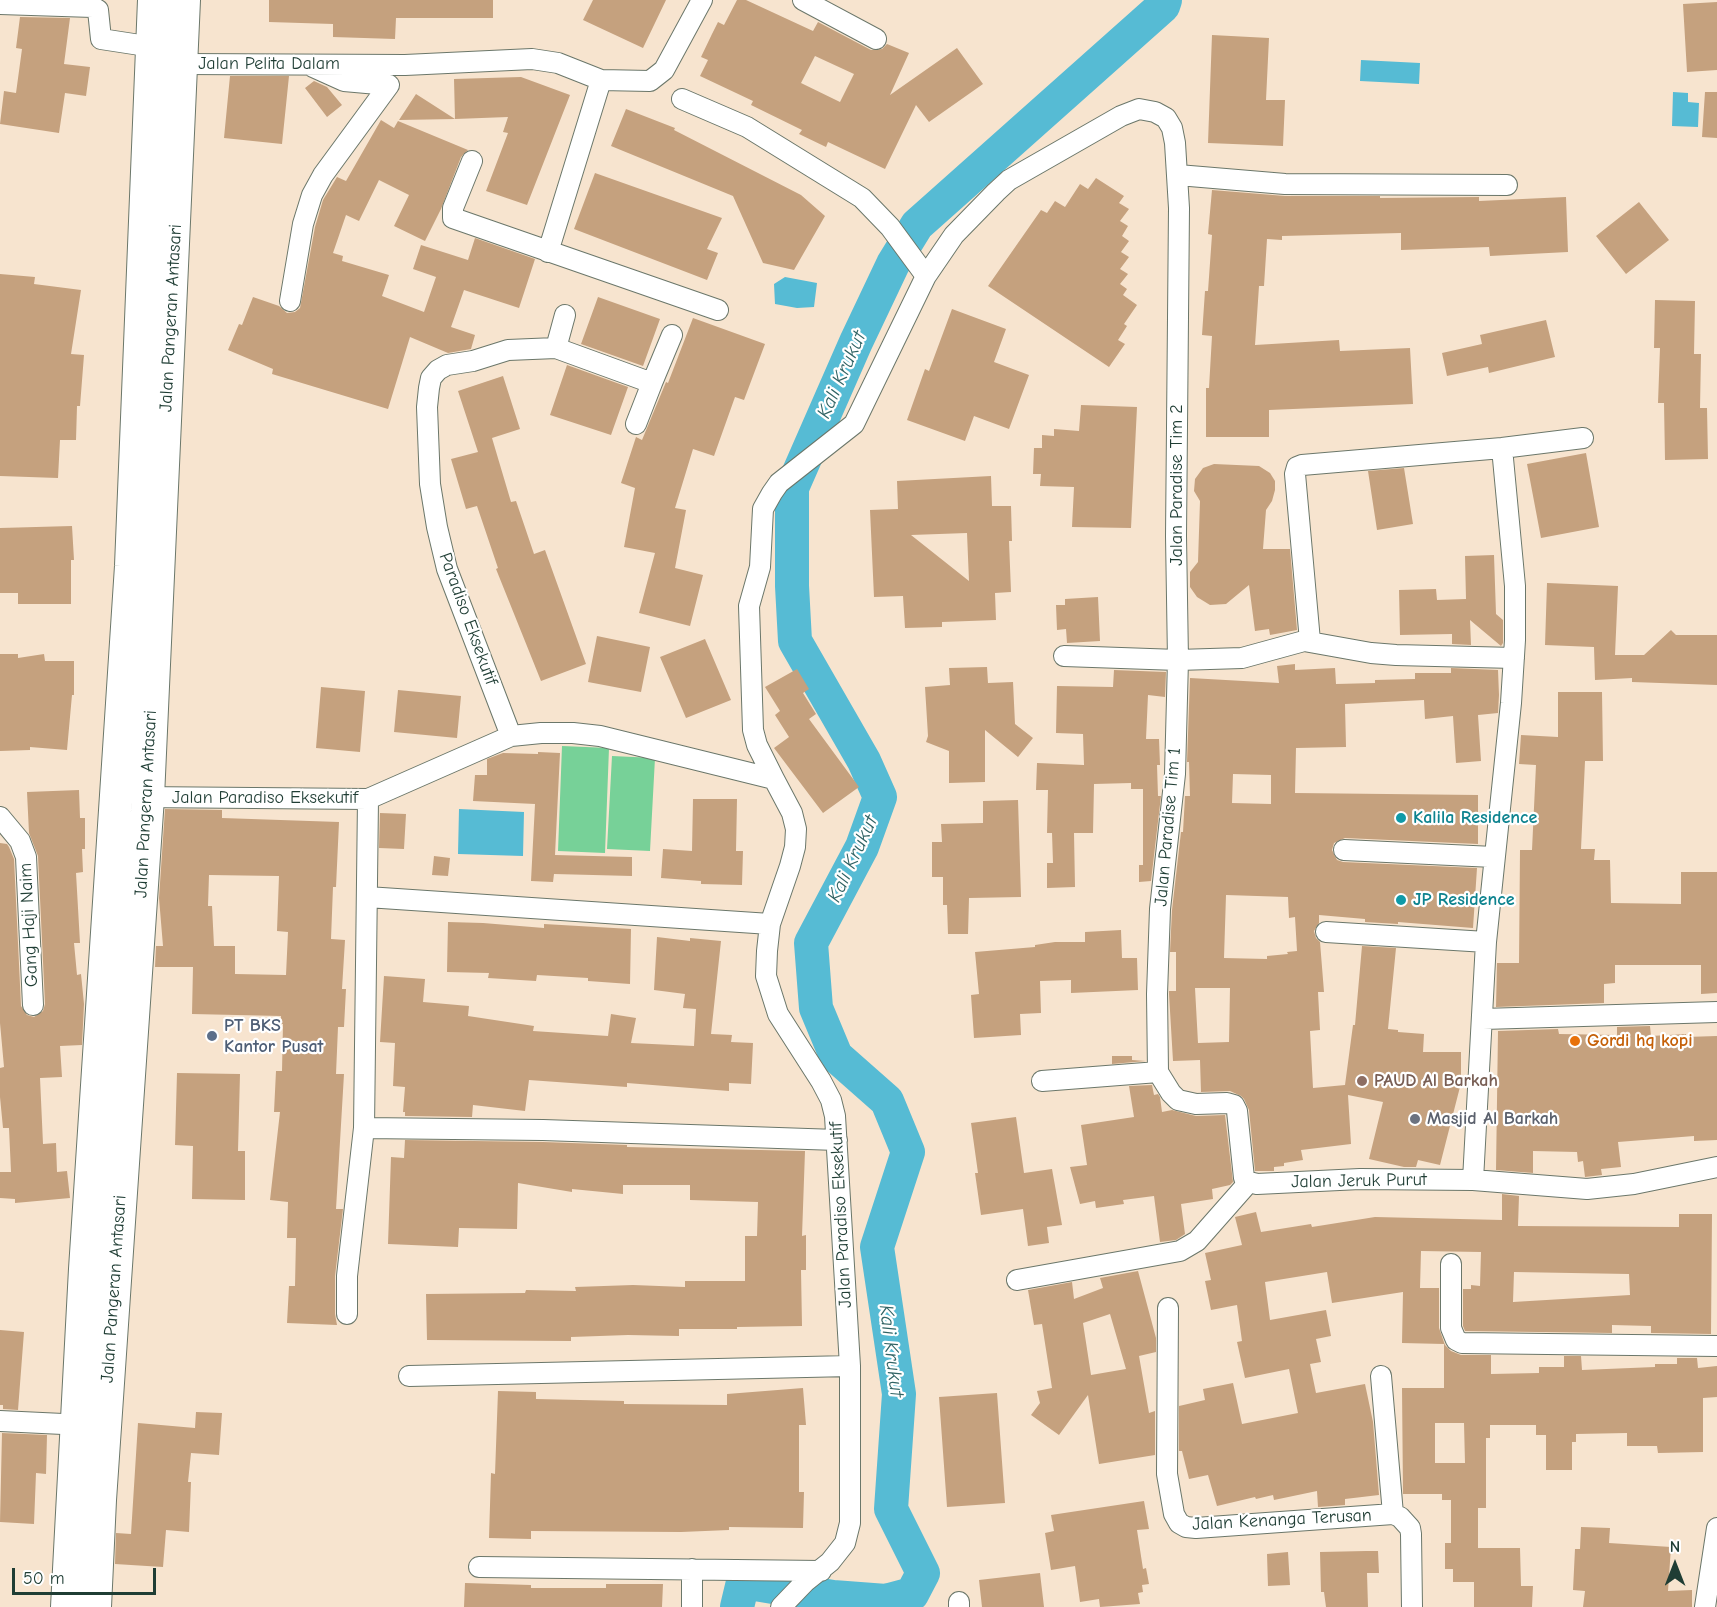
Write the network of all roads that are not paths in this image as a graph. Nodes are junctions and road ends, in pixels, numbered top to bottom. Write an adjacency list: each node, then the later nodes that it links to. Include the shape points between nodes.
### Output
1 (154, 0): 7 (main road, Jalan Pangeran Antasari)
2 (184, 0): 8 (main road, Jalan Pangeran Antasari)
3 (702, 0): 10 (street, via 664,70 650,81)
4 (803, 0): 6 (street)
5 (0, 4): 7 (street, via 93,7 98,10 101,39)
6 (876, 39)
7 (153, 47): 32 (main road, Jalan Pangeran Antasari, via 131,566)
8 (183, 64): 9 (street, Jalan Pelita Dalam); 33 (main road, Jalan Pangeran Antasari)
9 (308, 64): 10 (street, Jalan Pelita Dalam, via 532,59 558,63); 17 (street, via 344,81 389,85 312,195)
10 (601, 80): 15 (street)
11 (682, 99): 16 (street, via 747,127 853,192 890,226)
12 (472, 161): 15 (street, via 453,208 453,218)
13 (1178, 175): 14 (street, via 1285,184); 16 (street, Jalan Paradise Tim 2, via 1172,128 1166,118 1139,109 1009,180); 29 (street, Jalan Paradise Tim 2)
14 (1507, 185)
15 (548, 252): 18 (street)
16 (922, 270): 31 (street, via 854,424 779,483 763,509 760,567 749,606 753,730)
17 (290, 301)
18 (718, 310)
19 (565, 315): 21 (street)
20 (672, 336): 22 (street)
21 (556, 348): 22 (street); 30 (street, Paradiso Eksekutif, via 508,350 447,365 431,378 429,388 430,484 447,569)
22 (652, 383): 23 (street)
23 (636, 424)
24 (1583, 438): 25 (street)
25 (1502, 448): 26 (street, via 1297,467); 28 (street, via 1515,586)
26 (1310, 641): 28 (street, via 1371,653); 29 (street, via 1242,658)
27 (1064, 656): 29 (street)
28 (1514, 658): 37 (street)
29 (1178, 660): 45 (street, Jalan Paradise Tim 1, via 1175,774 1161,895 1156,994)
30 (512, 736): 31 (street, Jalan Paradiso Eksekutif, via 600,736); 34 (street, Jalan Paradiso Eksekutif)
31 (774, 779): 39 (street, Jalan Paradiso Eksekutif, via 796,829 790,866)
32 (116, 797): 33 (street, Jalan Paradiso Eksekutif); 61 (main road, Jalan Pangeran Antasari)
33 (148, 797): 34 (street, Jalan Paradiso Eksekutif); 68 (main road, Jalan Pangeran Antasari)
34 (368, 799): 38 (street)
35 (0, 817): 42 (street, Gang Haji Naim, via 20,841 26,857)
36 (1344, 850): 37 (street)
37 (1494, 857): 41 (street)
38 (367, 897): 39 (street); 47 (street)
39 (770, 924): 48 (street, Jalan Paradiso Eksekutif, via 766,976 772,998 831,1100)
40 (1326, 932): 41 (street)
41 (1486, 942): 44 (street)
42 (33, 1005)
43 (1717, 1012): 44 (street)
44 (1483, 1020): 50 (street)
45 (1158, 1072): 46 (street); 51 (street, via 1178,1100 1234,1105 1238,1111 1244,1178)
46 (1042, 1080)
47 (364, 1128): 48 (street); 55 (street, via 347,1276)
48 (837, 1140): 57 (street, Jalan Paradiso Eksekutif)
49 (1717, 1167): 50 (street, Jalan Jeruk Purut, via 1635,1184 1587,1189)
50 (1473, 1180): 51 (street, Jalan Jeruk Purut)
51 (1249, 1182): 53 (street, via 1197,1241 1180,1251)
52 (1451, 1264): 56 (street, via 1451,1328 1456,1340 1462,1343)
53 (1017, 1280)
54 (1168, 1308): 62 (street, Jalan Kenanga Terusan, via 1167,1474 1179,1523 1196,1528)
55 (347, 1314)
56 (1717, 1346)
57 (850, 1366): 58 (street); 66 (street, Jalan Paradiso Eksekutif, via 850,1523 836,1556)
58 (409, 1376)
59 (1381, 1376): 62 (street)
60 (0, 1421): 61 (street)
61 (77, 1422): 67 (main road, Jalan Pangeran Antasari)
62 (1393, 1514): 71 (street, Jalan Kenanga Terusan, via 1406,1522 1411,1534)
63 (1717, 1528): 72 (street)
64 (479, 1567): 65 (street)
65 (692, 1569): 66 (street); 69 (street)
66 (813, 1576): 70 (street, Jalan Paradiso Eksekutif)
67 (67, 1607)
68 (95, 1607)
69 (692, 1607)
70 (782, 1607)
71 (1412, 1607)
72 (1705, 1607)

